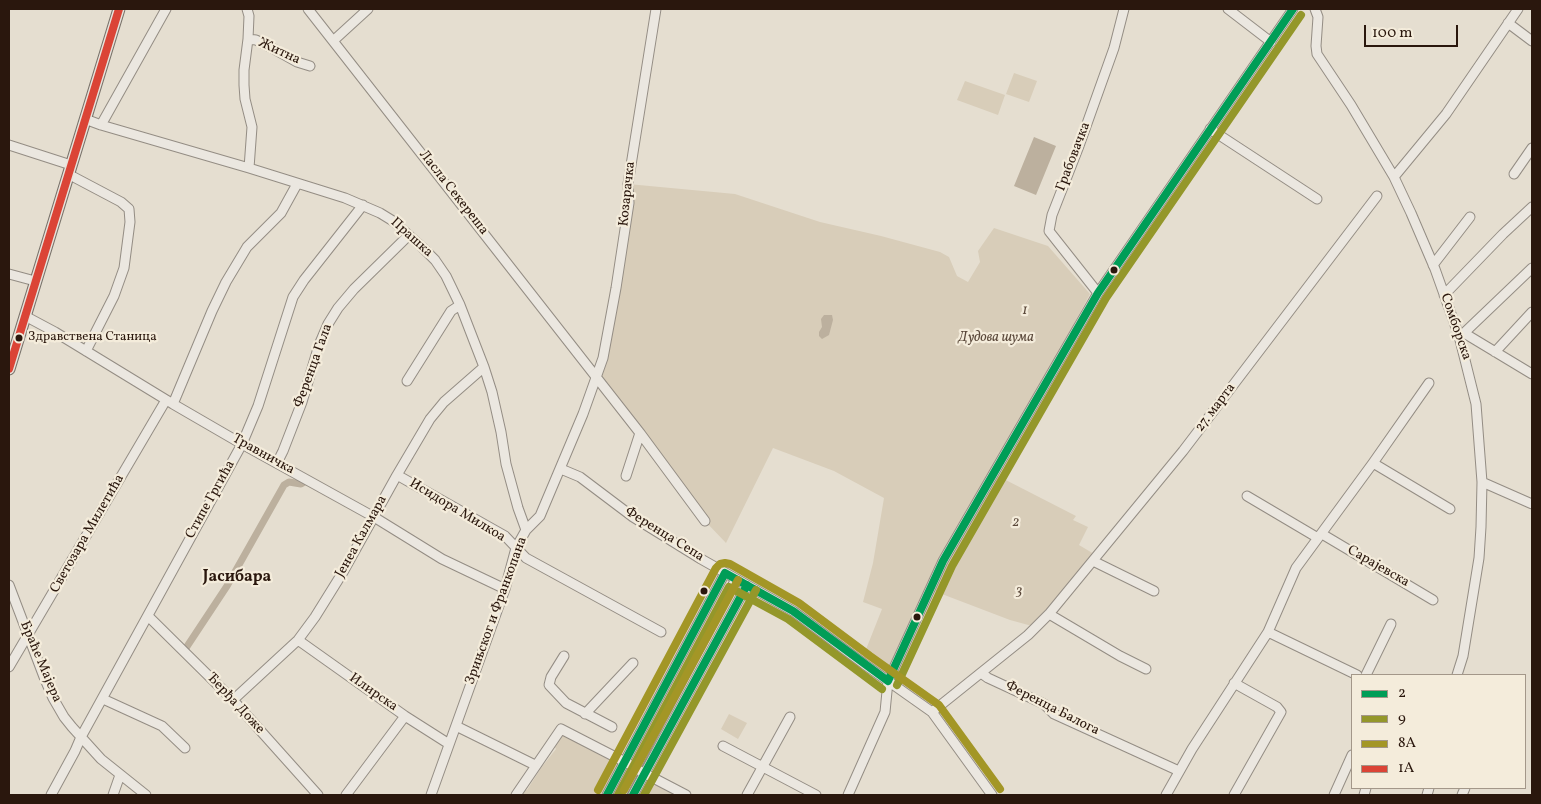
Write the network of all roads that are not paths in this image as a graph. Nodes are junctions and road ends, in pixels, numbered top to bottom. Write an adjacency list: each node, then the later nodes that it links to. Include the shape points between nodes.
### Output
1 (119, 9): 18 (main road)
2 (166, 9): 19 (street)
3 (247, 9): 13 (street)
4 (308, 9): 14 (street, Ласла Секереша)
5 (368, 9): 14 (street)
6 (656, 9): 49 (street, Козарачка, via 628,184 616,288)
7 (1124, 9): 38 (street, Грабовачка, via 1114,48 1048,231)
8 (1228, 9): 15 (street)
9 (1293, 9): 15 (street)
10 (1315, 9): 26 (street, Сомборска, via 1318,17 1317,54)
11 (1518, 9): 12 (street)
12 (1508, 23): 16 (street); 26 (street, via 1446,114)
13 (248, 39): 17 (street, Житна); 23 (street, via 244,70 245,98 252,127)
14 (334, 40): 49 (street, Ласла Секереша)
15 (1271, 42): 20 (street)
16 (1532, 42)
17 (310, 66)
18 (86, 119): 19 (street, Прашка); 24 (main road)
19 (101, 125): 23 (street, Прашка)
20 (1210, 129): 29 (street); 38 (street)
21 (9, 144): 24 (street)
22 (1532, 148): 25 (street)
23 (249, 168): 27 (street, Прашка)
24 (70, 170): 37 (main road); 44 (street, via 129,209 124,268 114,296)
25 (1514, 174)
26 (1394, 177): 34 (street, Сомборска)
27 (297, 184): 30 (street, Прашка); 52 (street, Светозара Милетића, via 281,213 247,247 226,282)
28 (1377, 196): 69 (street, 27. марта, via 1183,451)
29 (1316, 199)
30 (362, 205): 33 (street, Прашка, via 394,221); 54 (street, Стипе Гргића, via 294,297)
31 (1532, 207): 39 (street)
32 (1470, 217): 34 (street)
33 (409, 235): 40 (street, Прашка, via 435,260); 55 (street, Ференца Гала, via 354,289 328,324)
34 (1433, 265): 39 (street, Сомборска)
35 (1532, 268): 43 (street)
36 (9, 274): 37 (street)
37 (35, 281): 42 (main road)
38 (1098, 293): 92 (street, via 942,561)
39 (1444, 295): 43 (street, Сомборска)
40 (460, 305): 46 (street, Прашка); 50 (street, via 451,311)
41 (1532, 312): 45 (street)
42 (25, 316): 44 (street, Травничка); 47 (main road)
43 (1462, 335): 45 (street); 60 (street, Сомборска, via 1476,404)
44 (86, 351): 52 (street, Травничка)
45 (1495, 352): 48 (street)
46 (484, 367): 58 (street, Јенеа Калмара, via 434,413); 66 (street, Прашка, via 506,464)
47 (9, 369)
48 (1532, 374)
49 (597, 378): 53 (street); 57 (street, Зрињског и Франкопана)
50 (407, 381)
51 (1429, 383): 56 (street)
52 (169, 402): 54 (street, Травничка); 82 (street, Светозара Милетића)
53 (640, 434): 59 (street); 65 (street)
54 (242, 444): 55 (street, Травничка); 78 (street, Стипе Гргића)
55 (277, 463): 64 (street, Травничка)
56 (1373, 463): 63 (street); 67 (street)
57 (561, 468): 66 (street, Зрињског и Франкопана, via 540,516); 70 (street, Ференца Сепа, via 580,477 633,517)
58 (397, 475): 64 (street, Јенеа Калмара); 68 (street, Исидора Милкоа, via 505,536)
59 (626, 476)
60 (1482, 482): 62 (street); 91 (street, Сомборска, via 1478,558)
61 (1247, 496): 67 (street, Сарајевска)
62 (1532, 504)
63 (1450, 509)
64 (374, 517): 74 (street, Травничка, via 442,560); 83 (street, Јенеа Калмара, via 343,572)
65 (705, 521)
66 (526, 530): 68 (street, Зрињског и Франкопана)
67 (1320, 536): 76 (street, Сарајевска); 81 (street, via 1296,568)
68 (516, 548): 74 (street, Зрињског и Франкопана); 80 (street, Исидора Милкоа, via 526,558)
69 (1093, 561): 75 (street); 77 (street, 27. марта)
70 (724, 573): 71 (street, Ференца Сепа); 107 (street)
71 (736, 579): 73 (street, Ференца Сепа); 110 (street)
72 (9, 585): 82 (street, Браће Мајера)
73 (747, 585): 92 (street, Ференца Сепа, via 793,611); 112 (street)
74 (505, 589): 100 (street, Зрињског и Франкопана)
75 (1154, 591)
76 (1433, 600)
77 (1049, 614): 87 (street); 88 (street, 27. марта)
78 (148, 616): 94 (street, Стипе Гргића); 95 (street, Ђерђа Доже)
79 (1391, 624): 90 (street)
80 (661, 632)
81 (1268, 632): 89 (street); 93 (street)
82 (28, 634): 86 (street, Светозара Милетића); 102 (street, Браће Мајера, via 53,698)
83 (298, 640): 95 (street, Јенеа Калмара); 98 (street, Илирска)
84 (564, 656): 97 (street, via 549,685 566,703)
85 (633, 663): 97 (street)
86 (9, 667)
87 (1146, 669)
88 (981, 673): 96 (street, 27. марта); 111 (street, Ференца Балога, via 1044,704 1054,714)
89 (1355, 674)
90 (1366, 674)
91 (1457, 674)
92 (888, 681): 96 (street, Ференца Сепа); 127 (street, via 885,712)
93 (1234, 683): 111 (street); 130 (street, via 1281,712)
94 (103, 699): 102 (street, Стипе Гргића); 105 (street, via 162,726)
95 (234, 700): 117 (street, Ђерђа Доже)
96 (932, 712): 128 (street, Ференца Сепа)
97 (585, 714): 101 (street)
98 (405, 716): 103 (street, Илирска); 118 (street)
99 (790, 717): 109 (street)
100 (456, 726): 103 (street, Зрињског и Франкопана); 108 (street)
101 (612, 727)
102 (81, 737): 113 (street, Браће Мајера); 114 (street, Стипе Гргића)
103 (449, 744): 119 (street, Зрињског и Франкопана)
104 (723, 746): 109 (street)
105 (185, 748)
106 (1351, 757): 131 (street)
107 (625, 762): 108 (street, via 561,729); 110 (street); 121 (street)
108 (536, 764): 120 (street)
109 (763, 767): 125 (street); 126 (street)
110 (636, 768): 112 (street); 122 (street)
111 (1179, 771): 129 (street)
112 (644, 773): 123 (street); 124 (street)
113 (120, 775): 115 (street); 116 (street, Браће Мајера)
114 (51, 795)
115 (113, 795)
116 (146, 795)
117 (318, 795)
118 (346, 795)
119 (430, 795)
120 (516, 795)
121 (607, 795)
122 (621, 795)
123 (633, 795)
124 (686, 795)
125 (747, 795)
126 (814, 795)
127 (849, 795)
128 (992, 795)
129 (1166, 795)
130 (1234, 795)
131 (1334, 795)

